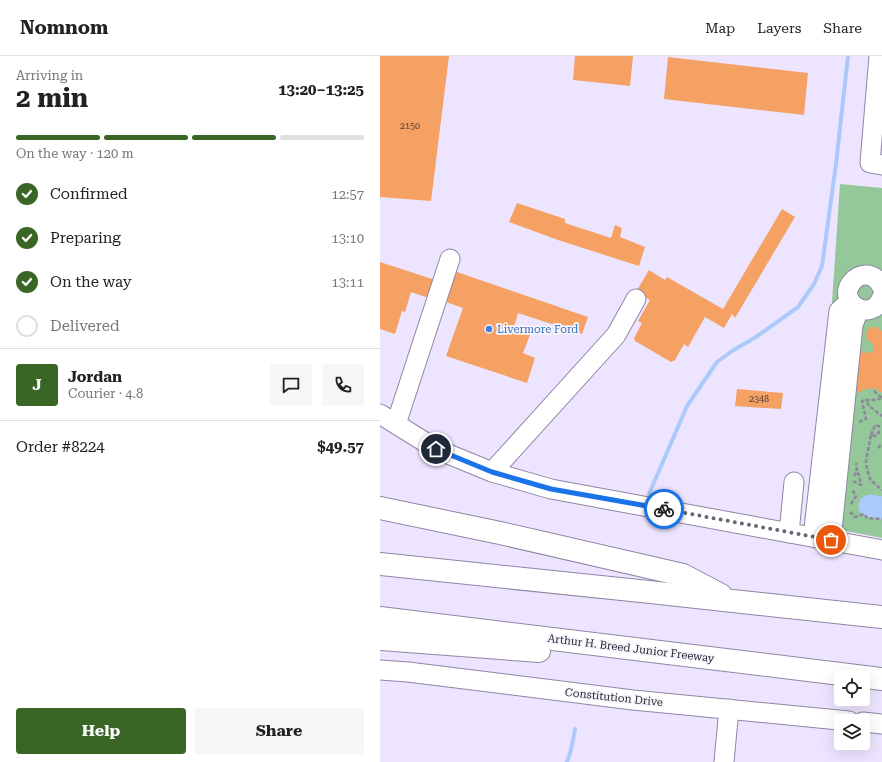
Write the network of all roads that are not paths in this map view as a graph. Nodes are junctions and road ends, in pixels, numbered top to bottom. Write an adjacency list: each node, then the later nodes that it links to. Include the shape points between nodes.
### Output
1 (879, 56): 2 (street, via 870,163)
2 (882, 165)
3 (450, 259): 9 (street)
4 (882, 288): 5 (street, via 876,279 866,275 852,282)
5 (852, 292): 6 (street, via 864,310 875,307); 14 (street, via 839,311); 15 (street, via 853,325)
6 (882, 297)
7 (636, 299): 10 (street, via 616,334)
8 (380, 414): 9 (street)
9 (396, 424): 10 (street, via 436,449)
10 (492, 472): 13 (street, via 551,489)
11 (794, 482): 13 (street)
12 (380, 508): 18 (highway, via 683,575)
13 (789, 533): 14 (street)
14 (813, 537): 15 (street)
15 (831, 540): 16 (street)
16 (882, 550)
17 (380, 564): 18 (highway)
18 (729, 600): 19 (highway)
19 (882, 617)
20 (380, 618): 22 (highway, Arthur H. Breed Junior Freeway)
21 (380, 639): 22 (highway, via 588,655)
22 (613, 646): 24 (highway, Arthur H. Breed Junior Freeway)
23 (380, 670): 25 (street, Constitution Drive)
24 (882, 679)
25 (729, 709): 26 (street, Constitution Drive); 29 (street)
26 (834, 720)
27 (870, 723): 28 (street)
28 (882, 724)
29 (724, 762)

